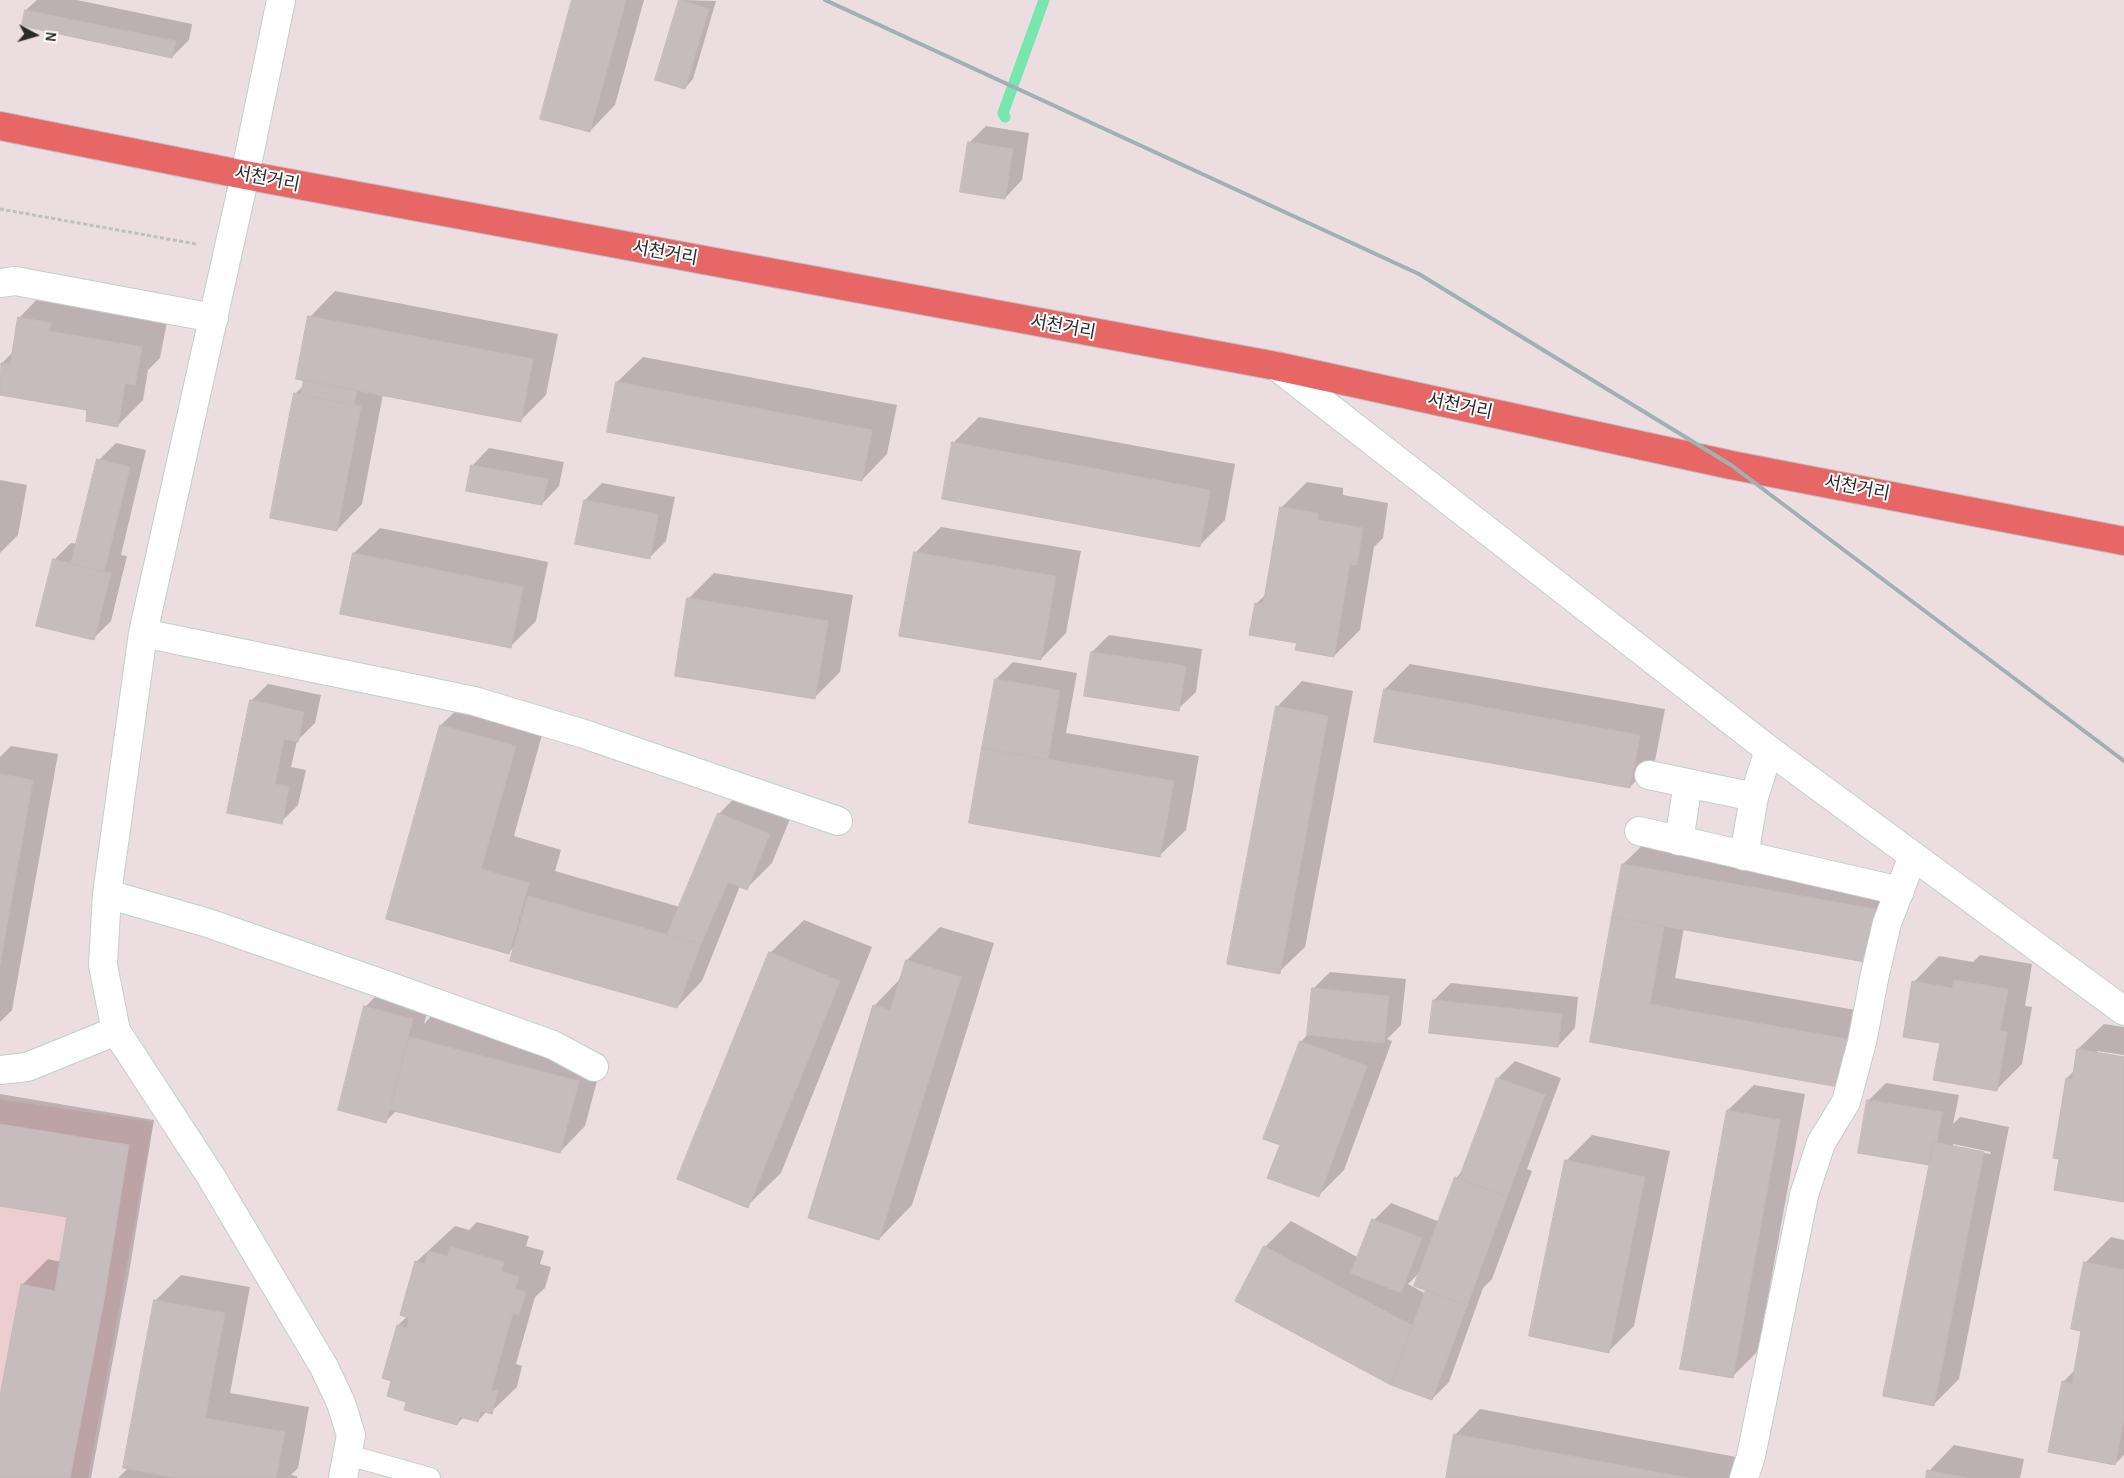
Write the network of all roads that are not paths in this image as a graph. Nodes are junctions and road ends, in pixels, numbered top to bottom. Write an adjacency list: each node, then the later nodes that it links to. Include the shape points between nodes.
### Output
1 (281, 0): 3 (street)
2 (0, 126): 3 (main road, 서천거리)
3 (245, 175): 5 (street); 6 (main road, 서천거리)
4 (0, 282): 5 (street)
5 (214, 318): 8 (street)
6 (1276, 366): 7 (main road, 서천거리, via 1731,465); 9 (street)
7 (2124, 541)
8 (143, 633): 13 (street, via 474,701 584,734); 19 (street)
9 (1769, 750): 12 (street); 17 (street)
10 (1649, 775): 11 (street)
11 (1688, 783): 12 (street); 15 (street)
12 (1754, 797): 16 (street)
13 (838, 821)
14 (1639, 831): 15 (street)
15 (1679, 841): 16 (street)
16 (1744, 856): 18 (street)
17 (1913, 856): 18 (street); 20 (street)
18 (1900, 891): 26 (street, via 1887,923 1846,1102 1821,1143 1804,1195)
19 (107, 894): 21 (street, via 103,965); 22 (street, via 208,923 380,983 553,1045)
20 (2124, 1011)
21 (116, 1031): 23 (street, via 28,1067); 24 (street, via 210,1175 324,1367 341,1403 351,1435)
22 (594, 1067)
23 (0, 1070)
24 (346, 1466): 25 (lane)
25 (430, 1478)
26 (1744, 1478)

